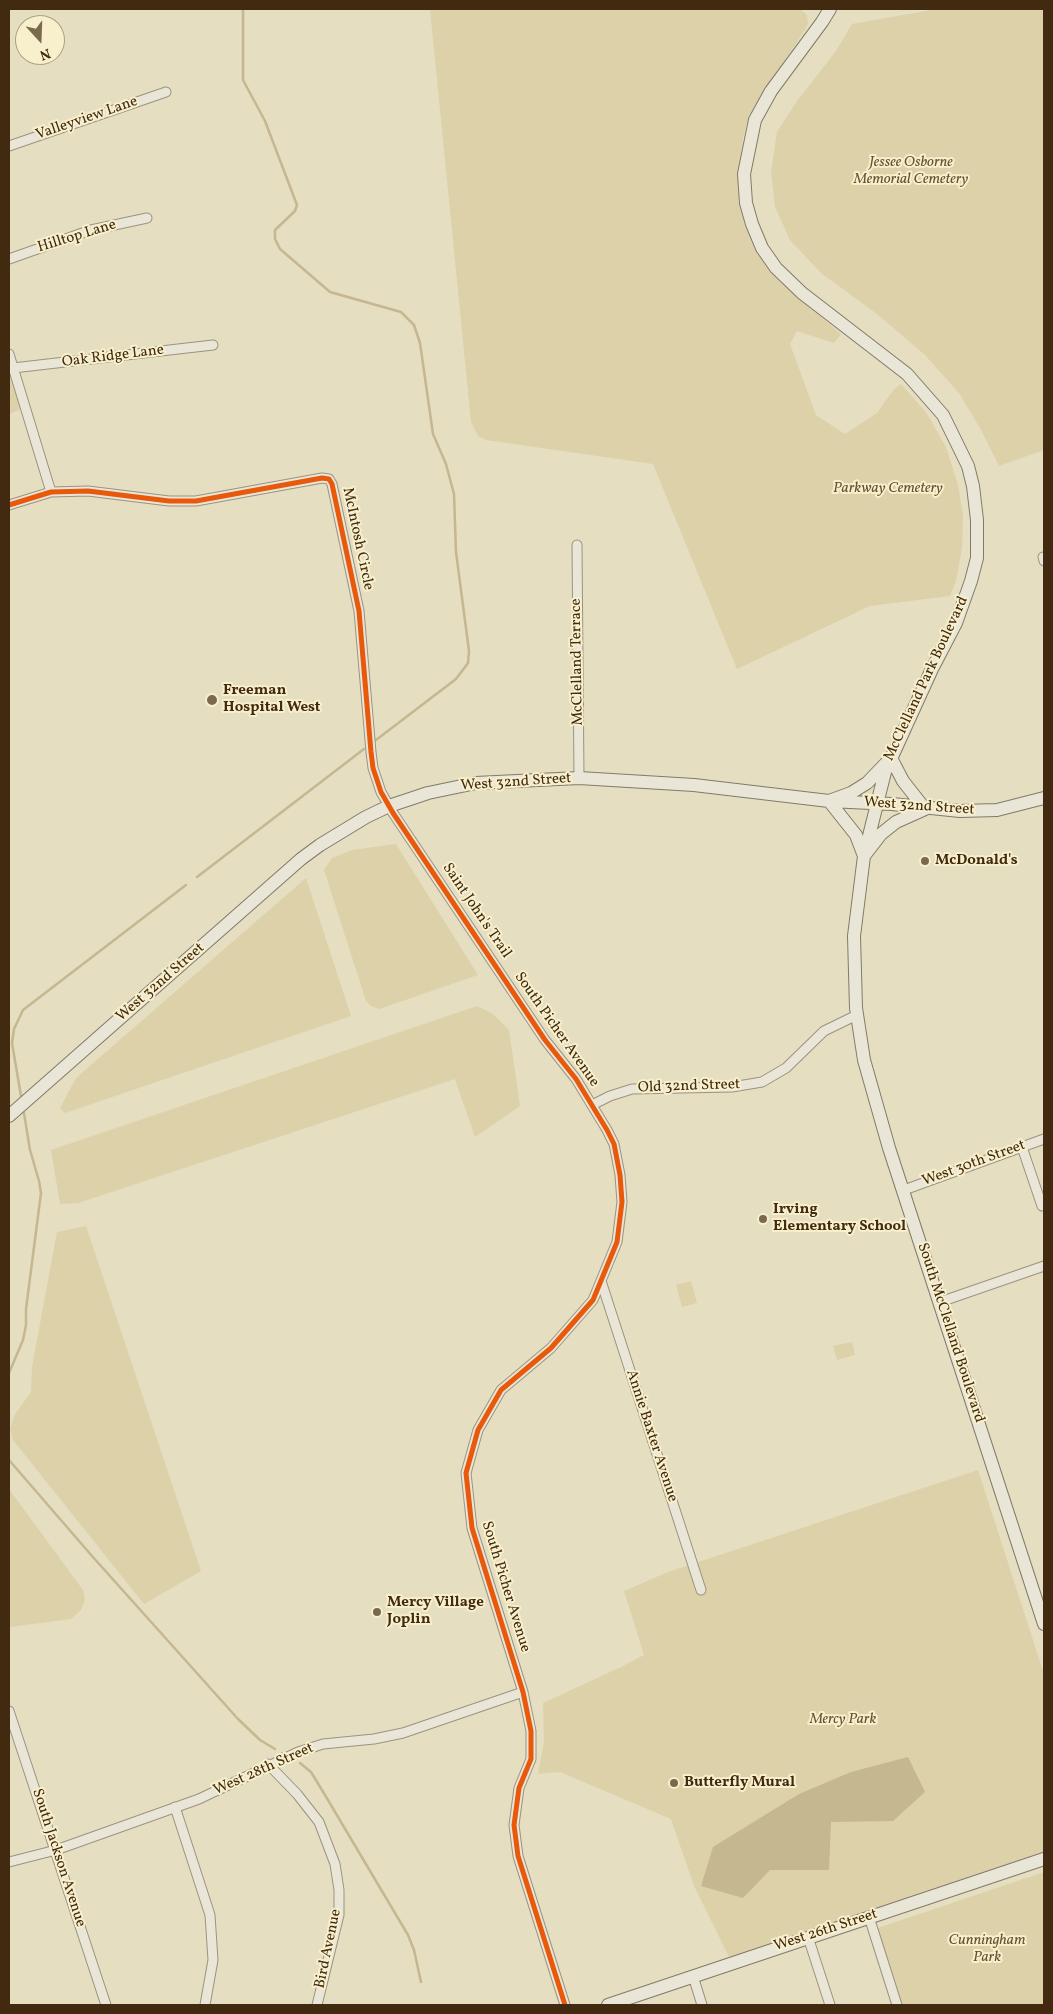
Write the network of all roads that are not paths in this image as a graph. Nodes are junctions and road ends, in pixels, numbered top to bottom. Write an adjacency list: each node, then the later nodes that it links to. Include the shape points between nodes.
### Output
1 (830, 9): 12 (main road, McClelland Park Boulevard, via 771,91 755,120 744,174 746,203 752,224 762,248 776,268 802,293 907,374 943,415 968,466 976,502 977,558 964,603)
2 (166, 92): 3 (street, Valleyview Lane)
3 (9, 146)
4 (146, 218): 5 (street, Hilltop Lane, via 91,230)
5 (9, 259)
6 (213, 345): 8 (street, Oak Ridge Lane)
7 (9, 354): 8 (street)
8 (13, 368): 9 (street)
9 (51, 492): 10 (street, McIntosh Circle); 17 (street, McIntosh Circle, via 88,491 196,501 328,479 332,484 359,611 373,768)
10 (9, 505)
11 (577, 545): 13 (street, McClelland Terrace)
12 (890, 758): 15 (main road, via 867,783); 16 (main road, McClelland Park Boulevard); 18 (main road)
13 (579, 778): 15 (main road, West 32nd Street, via 694,785); 17 (main road, West 32nd Street, via 476,783 428,793)
14 (1044, 798): 18 (main road, West 32nd Street, via 997,810)
15 (829, 801): 16 (main road, West 32nd Street); 19 (main road, via 856,835)
16 (877, 804): 18 (main road, West 32nd Street); 19 (main road, South McClelland Boulevard)
17 (389, 806): 21 (street, South Picher Avenue); 22 (main road, West 32nd Street, via 345,829 301,859)
18 (925, 809): 19 (main road, via 896,822)
19 (864, 856): 20 (main road, South McClelland Boulevard, via 854,936)
20 (857, 1015): 21 (street, Old 32nd Street, via 824,1031 786,1068 762,1082 732,1087 632,1090); 25 (main road, South McClelland Boulevard, via 872,1088)
21 (592, 1105): 28 (street, South Picher Avenue, via 614,1144 622,1202 617,1242)
22 (9, 1116)
23 (1044, 1139): 24 (street, West 30th Street)
24 (1022, 1147): 25 (street, West 30th Street); 26 (street)
25 (904, 1190): 29 (main road, South McClelland Boulevard)
26 (1042, 1206)
27 (1044, 1266): 29 (street)
28 (601, 1281): 30 (street, Annie Baxter Avenue); 32 (street, South Picher Avenue, via 593,1300 551,1348 501,1390 478,1430 466,1473 472,1528)
29 (940, 1302): 31 (main road, South McClelland Boulevard)
30 (702, 1590)
31 (1044, 1624)
32 (523, 1692): 34 (street, West 28th Street, via 403,1733 322,1744); 45 (street, South Picher Avenue, via 531,1731 531,1759 519,1788 514,1825 518,1856)
33 (9, 1711): 36 (street, South Jackson Avenue)
34 (268, 1764): 35 (street, West 28th Street); 44 (street, Bird Avenue, via 319,1822 335,1864 339,1915)
35 (175, 1808): 36 (street, West 28th Street); 43 (street, via 210,1915 213,1960)
36 (56, 1850): 38 (street, West 28th Street); 42 (street, South Jackson Avenue)
37 (1044, 1859): 39 (main road, West 26th Street)
38 (9, 1862)
39 (869, 1917): 40 (main road, West 26th Street); 49 (street)
40 (808, 1937): 41 (main road, West 26th Street); 48 (street)
41 (693, 1976): 46 (main road, West 26th Street); 47 (street)
42 (106, 2005)
43 (205, 2005)
44 (317, 2005)
45 (565, 2005)
46 (608, 2005)
47 (702, 2005)
48 (830, 2005)
49 (897, 2005)

